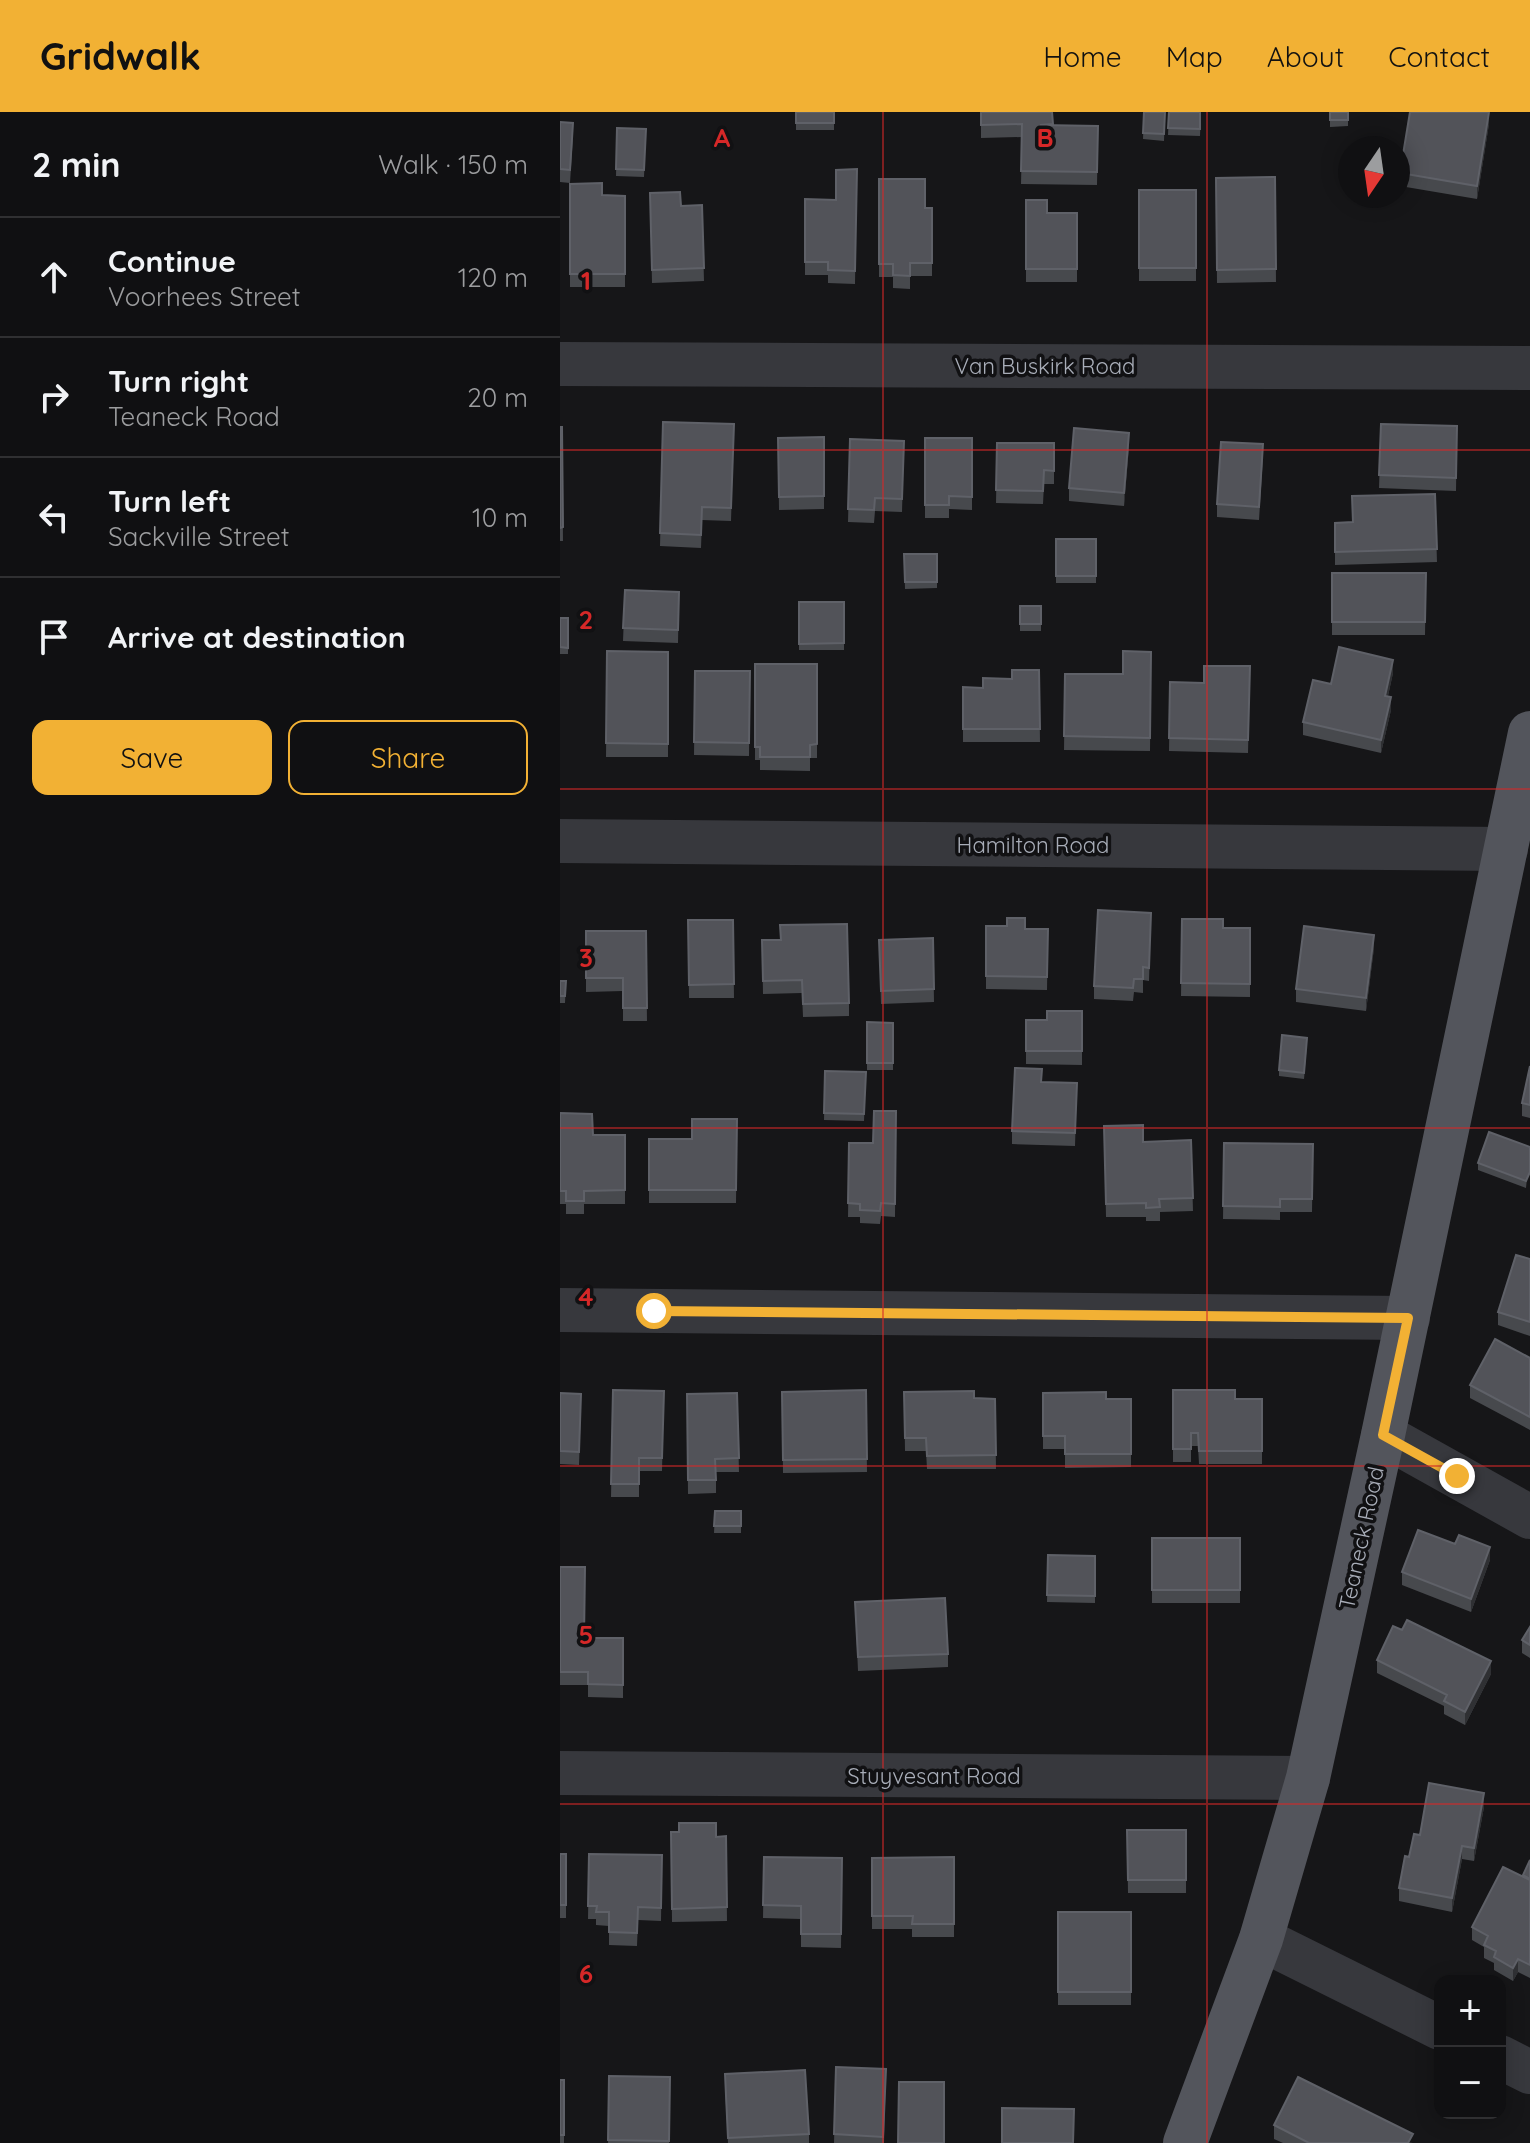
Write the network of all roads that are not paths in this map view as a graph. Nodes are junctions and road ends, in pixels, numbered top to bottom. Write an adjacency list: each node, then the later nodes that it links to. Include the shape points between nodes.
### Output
1 (560, 364): 2 (street, Van Buskirk Road)
2 (1530, 368)
3 (1530, 733): 5 (main road, Teaneck Road)
4 (560, 841): 5 (street, Hamilton Road)
5 (1506, 849): 7 (main road, Teaneck Road)
6 (560, 1310): 7 (street)
7 (1408, 1318): 8 (main road, Teaneck Road)
8 (1383, 1435): 9 (street); 11 (main road, Teaneck Road)
9 (1530, 1517)
10 (560, 1773): 11 (street, Stuyvesant Road)
11 (1308, 1778): 12 (main road, Teaneck Road)
12 (1261, 1939): 13 (street); 16 (main road, Teaneck Road)
13 (1434, 2025)
14 (1506, 2060): 15 (street)
15 (1530, 2072)
16 (1185, 2143)

